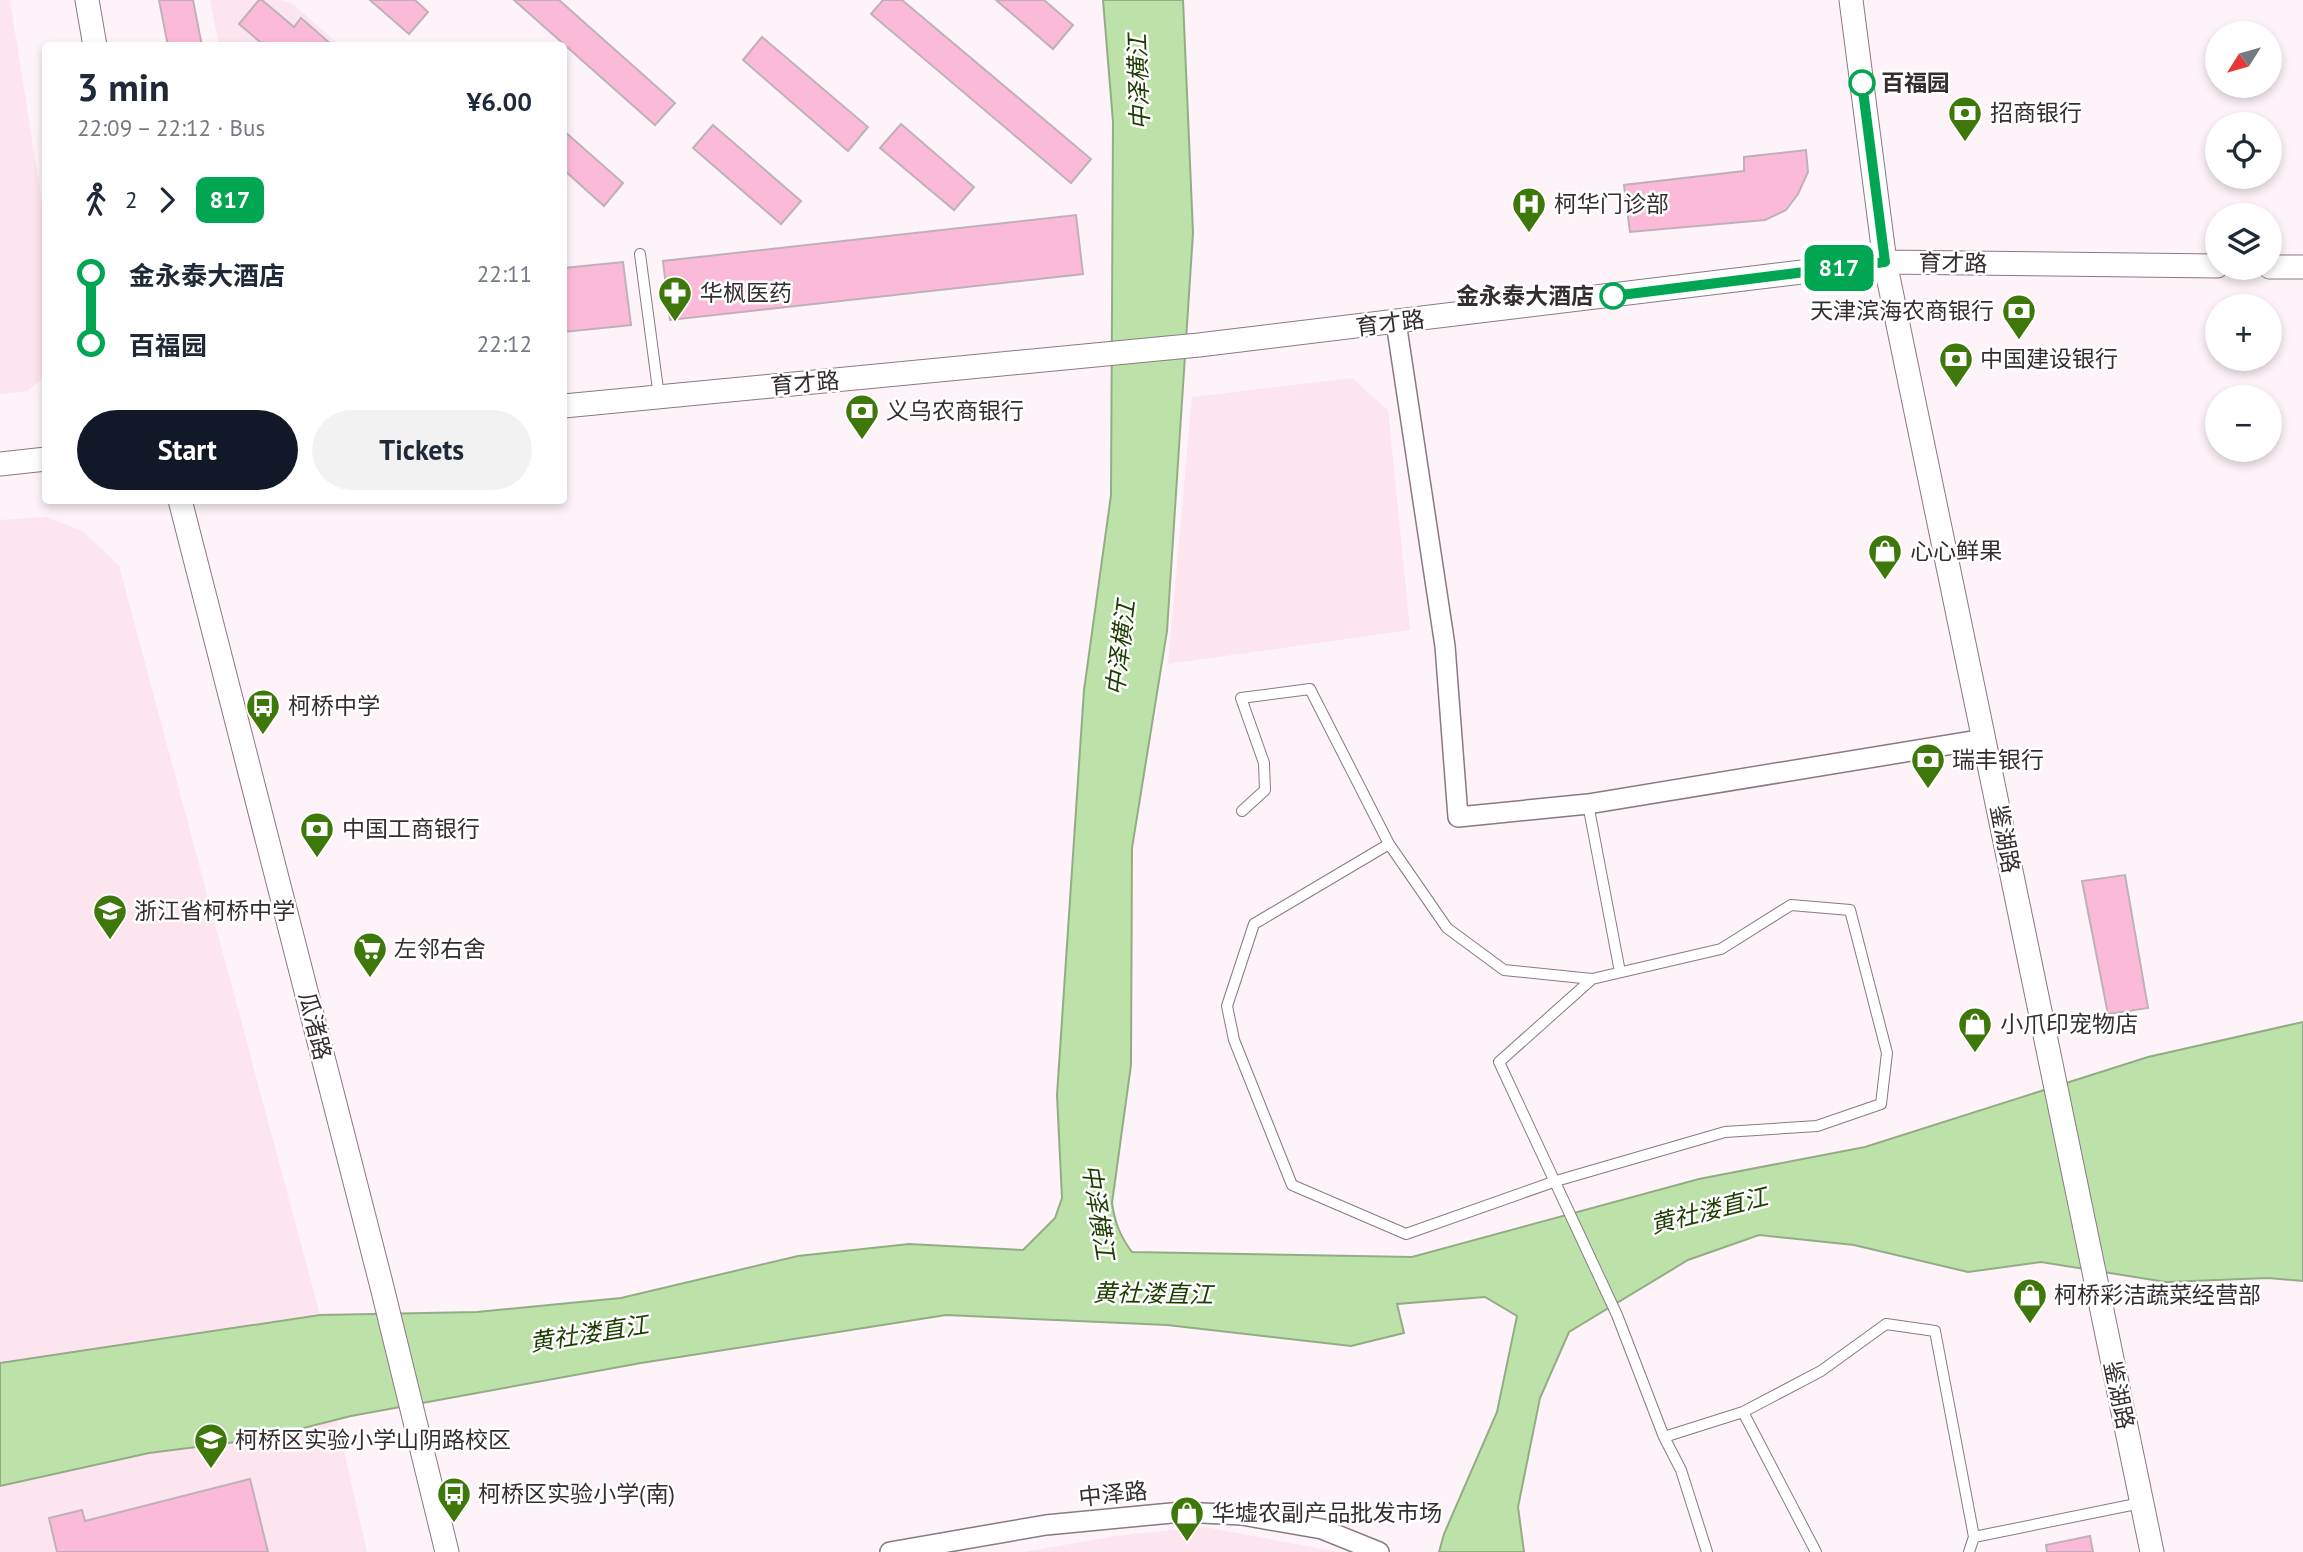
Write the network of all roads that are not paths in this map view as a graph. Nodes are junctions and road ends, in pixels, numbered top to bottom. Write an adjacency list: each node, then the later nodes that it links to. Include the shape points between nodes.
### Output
1 (87, 0): 3 (street)
2 (1851, 0): 5 (street, 鉴湖路)
3 (94, 42)
4 (640, 254): 10 (lane)
5 (1885, 262): 6 (street, 育才路); 9 (street, 育才路); 15 (street, 鉴湖路)
6 (2205, 266)
7 (2282, 267): 8 (street)
8 (2303, 267)
9 (1396, 322): 10 (street, 育才路); 16 (street, via 1445,646 1458,817)
10 (659, 397): 11 (street, 育才路)
11 (567, 407)
12 (42, 459): 13 (street)
13 (0, 464)
14 (181, 504): 26 (street, 瓜渚路)
15 (1984, 738): 16 (street); 24 (street, 鉴湖路)
16 (1588, 804): 19 (lane)
17 (1242, 811): 18 (lane, via 1265,790 1264,763 1241,698 1310,689)
18 (1389, 844): 20 (lane, via 1447,928 1504,970); 21 (lane, via 1254,924 1227,1006 1234,1040 1292,1185 1406,1234)
19 (1620, 972): 20 (lane); 21 (lane, via 1721,949 1790,905 1850,910 1887,1053 1881,1104 1816,1126 1725,1132)
20 (1592, 979): 21 (lane, via 1499,1062)
21 (1556, 1181): 23 (lane, via 1617,1315)
22 (1743, 1412): 23 (lane); 25 (lane, via 1822,1371 1886,1324 1935,1331); 30 (lane)
23 (1664, 1437): 29 (lane, via 1681,1470)
24 (2141, 1503): 25 (lane); 32 (street, 鉴湖路)
25 (1974, 1537): 31 (lane)
26 (447, 1552)
27 (890, 1552): 28 (street, 中泽路, via 1046,1525 1182,1512 1242,1515 1322,1529)
28 (1379, 1552)
29 (1707, 1552)
30 (1816, 1552)
31 (1969, 1552)
32 (2152, 1552)

